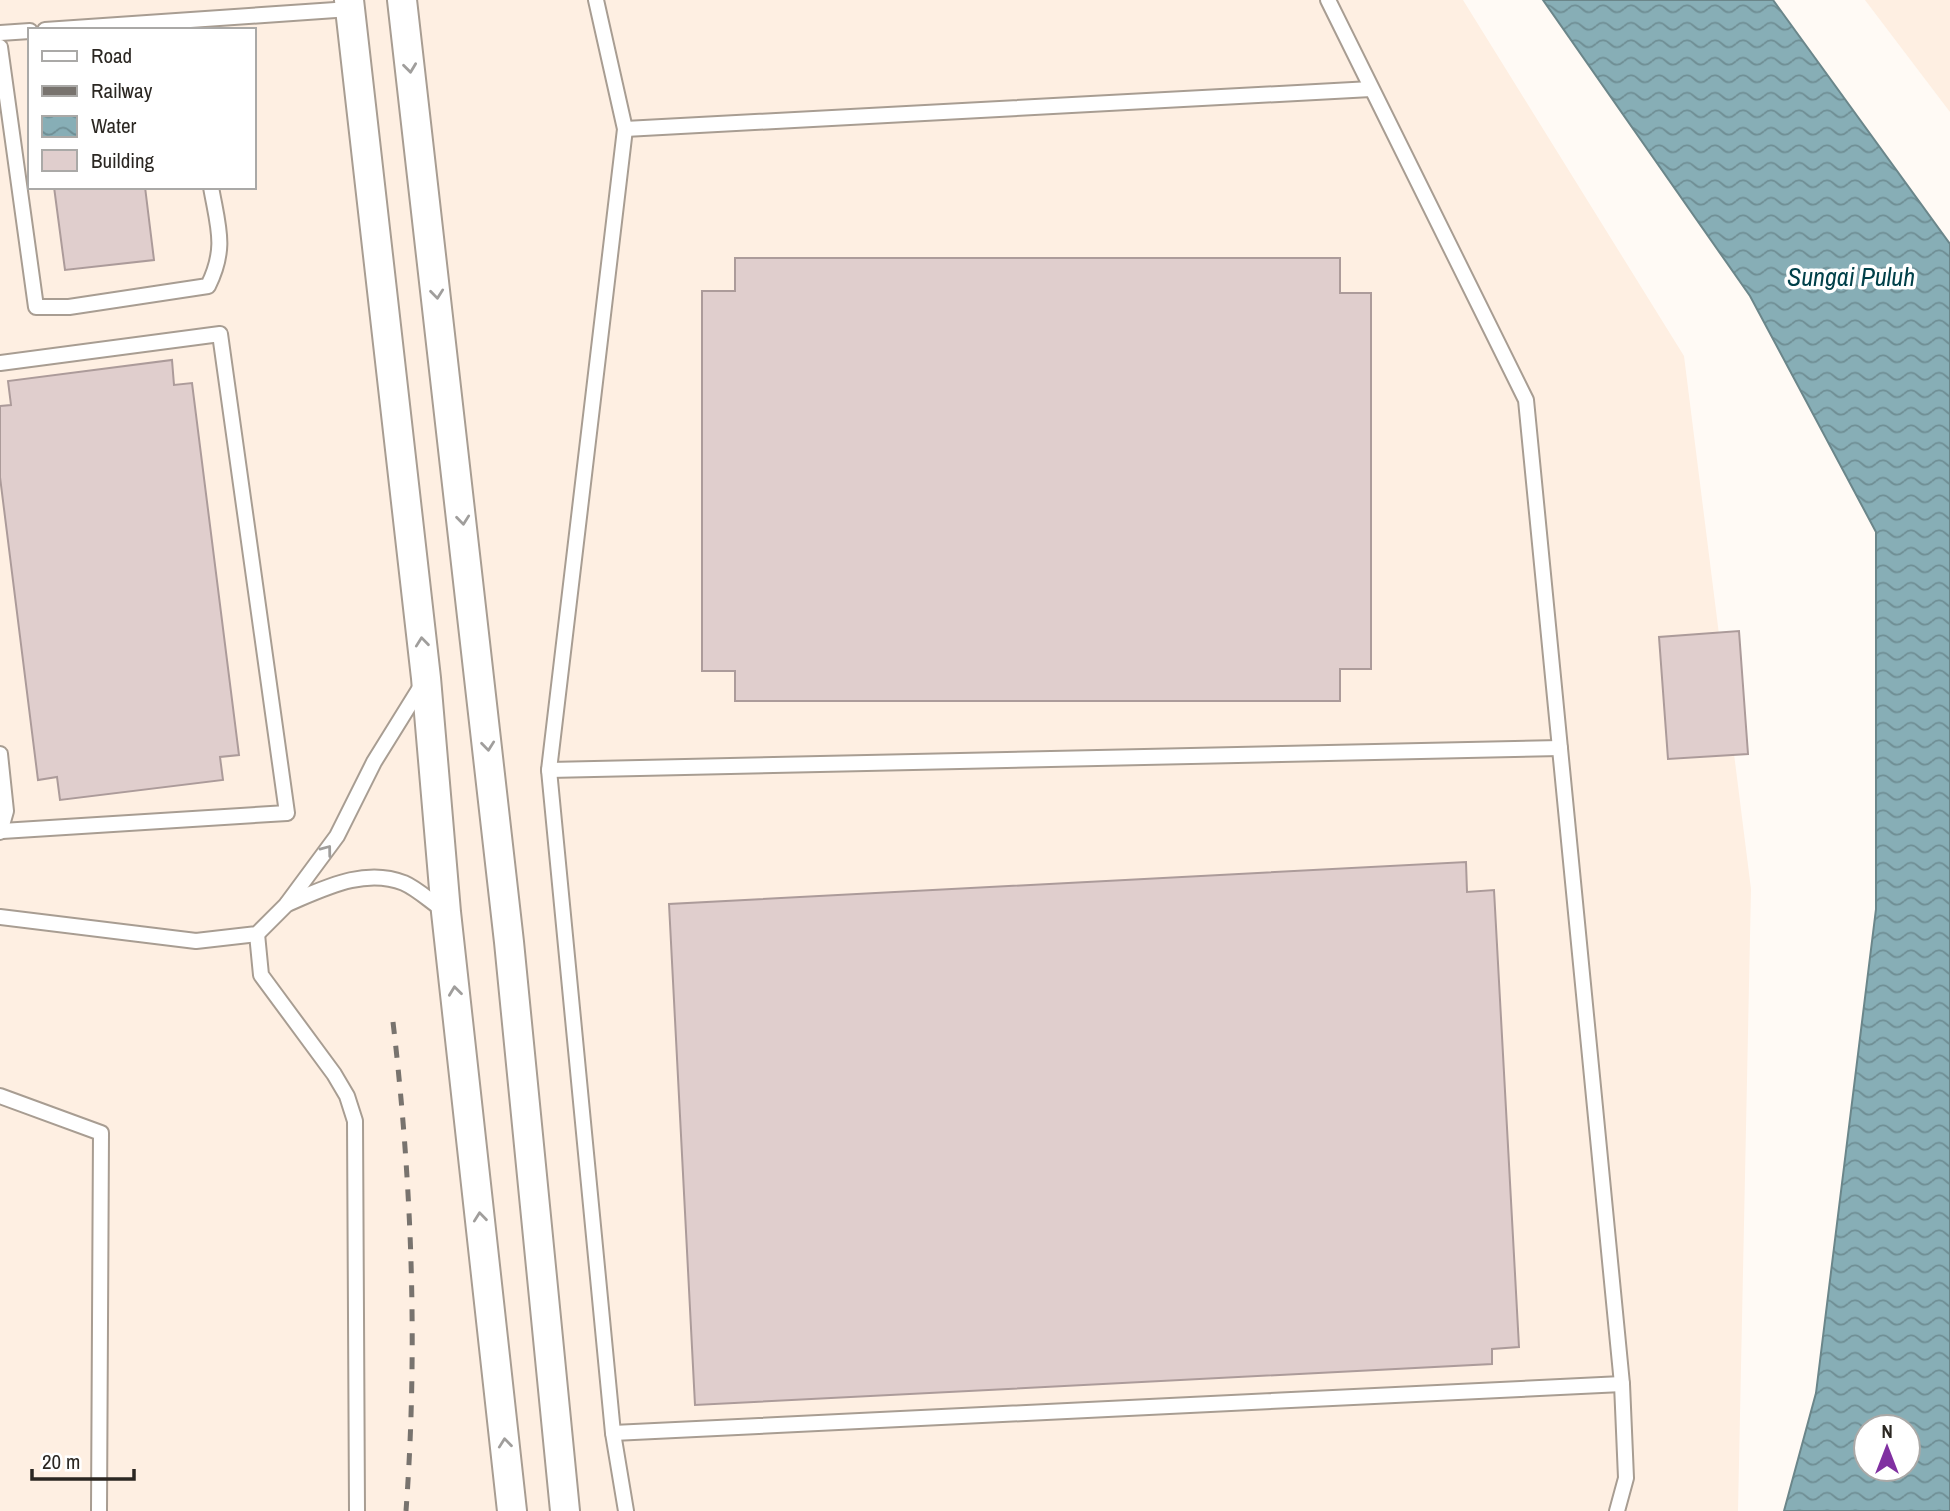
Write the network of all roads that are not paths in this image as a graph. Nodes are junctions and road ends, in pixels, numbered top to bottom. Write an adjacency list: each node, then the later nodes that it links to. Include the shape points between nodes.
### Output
1 (402, 0): 29 (street, one-way to 29, via 509,942)
2 (596, 0): 11 (lane)
3 (1328, 0): 10 (lane)
4 (350, 5): 5 (lane); 14 (street, one-way to 4)
5 (182, 25): 6 (lane)
6 (100, 28)
7 (28, 31): 8 (lane)
8 (0, 33)
9 (0, 47): 12 (lane, via 36,307 69,307 208,286 221,246)
10 (1371, 89): 11 (lane); 15 (lane, via 1526,400)
11 (625, 130): 17 (lane)
12 (211, 189)
13 (0, 363): 18 (lane, via 220,334 287,813)
14 (426, 678): 19 (lane, one-way to 14, via 337,836 374,762); 20 (street)
15 (1560, 748): 17 (lane); 24 (lane)
16 (0, 754): 18 (lane, via 6,811)
17 (549, 770): 25 (lane)
18 (1, 831)
19 (286, 905): 20 (lane, via 337,883 369,877 404,883); 22 (lane)
20 (446, 912): 28 (street, one-way to 20)
21 (0, 917): 22 (lane, via 196,941)
22 (257, 934): 27 (lane, via 261,975 334,1074 355,1122)
23 (0, 1096): 26 (lane, via 101,1133)
24 (1622, 1384): 25 (lane); 31 (lane, via 1626,1478)
25 (613, 1433): 30 (lane)
26 (99, 1511)
27 (357, 1511)
28 (512, 1511)
29 (565, 1511)
30 (626, 1511)
31 (1617, 1511)

